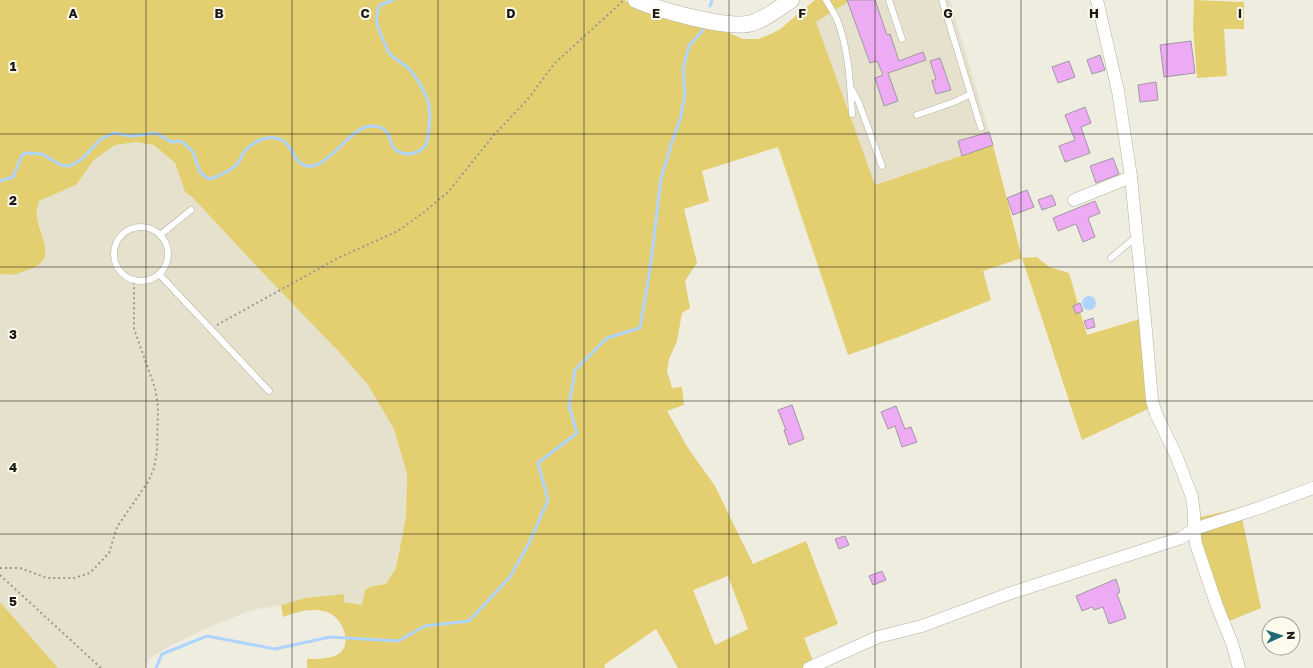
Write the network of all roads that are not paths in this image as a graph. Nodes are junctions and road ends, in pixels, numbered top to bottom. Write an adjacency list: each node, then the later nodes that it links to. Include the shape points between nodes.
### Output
1 (636, 0): 2 (main road, via 708,21 736,25 761,20)
2 (791, 0)
3 (826, 0): 8 (lane, via 838,20 844,40)
4 (889, 0): 7 (lane)
5 (942, 0): 9 (lane)
6 (1097, 0): 14 (street, via 1118,91)
7 (902, 39)
8 (850, 87): 10 (lane); 13 (lane, via 859,103)
9 (971, 94): 11 (lane); 12 (lane)
10 (852, 114)
11 (917, 115)
12 (981, 128)
13 (882, 166)
14 (1131, 177): 15 (street); 18 (street)
15 (1074, 200)
16 (191, 210): 17 (lane)
17 (160, 235): 20 (lane, via 166,244 168,257); 20 (lane, via 153,229 140,226 127,230 118,239 113,251 115,264 123,275 134,281 148,280)
18 (1137, 236): 19 (lane); 23 (street, via 1152,400 1192,497)
19 (1111, 258)
20 (159, 274): 21 (lane)
21 (269, 391)
22 (1313, 488): 23 (street)
23 (1194, 529): 24 (street, via 1181,538 1008,594 922,626 878,637); 25 (street, via 1196,544)
24 (809, 668)
25 (1239, 668)

